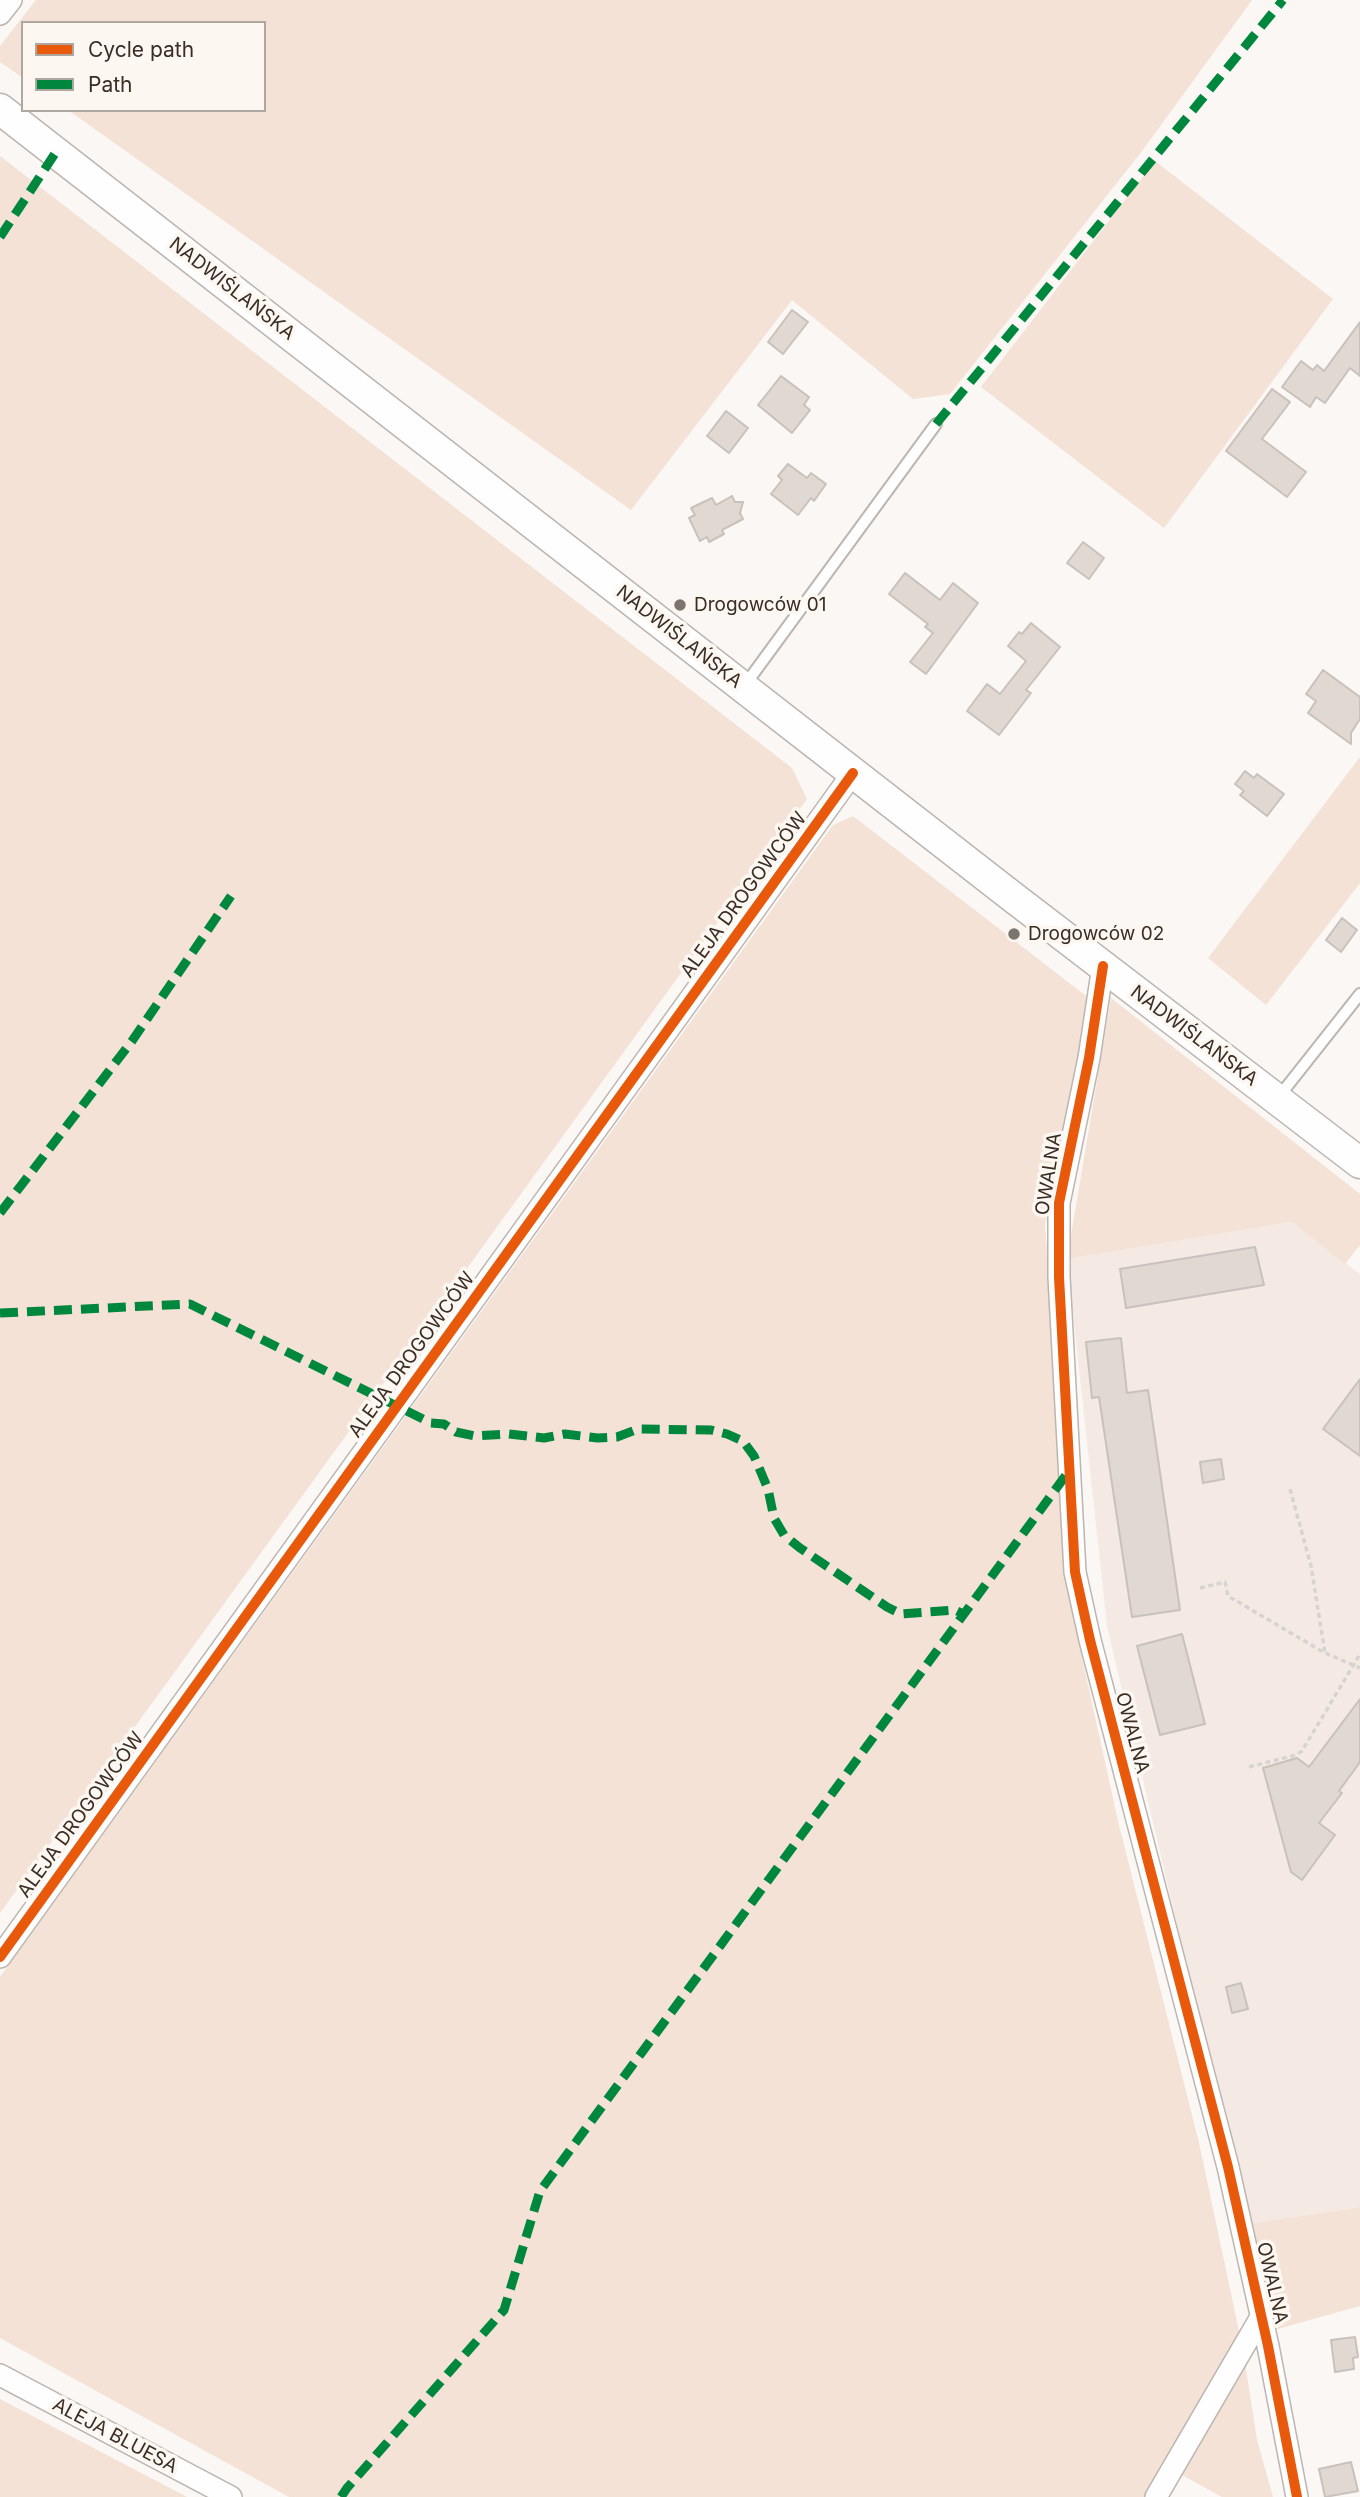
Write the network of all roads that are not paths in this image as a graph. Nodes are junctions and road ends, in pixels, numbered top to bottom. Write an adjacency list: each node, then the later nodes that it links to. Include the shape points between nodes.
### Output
1 (11, 0): 2 (street)
2 (0, 14)
3 (0, 109): 5 (main road, NADWIŚLAŃSKA)
4 (936, 424): 5 (lane)
5 (744, 687): 6 (main road, NADWIŚLAŃSKA)
6 (853, 773): 7 (main road, NADWIŚLAŃSKA); 11 (street, ALEJA DROGOWCÓW)
7 (1102, 966): 9 (main road, NADWIŚLAŃSKA); 12 (street, OWALNA, via 1089,1058 1059,1203 1075,1572 1228,2167)
8 (1360, 994): 9 (lane)
9 (1277, 1099): 10 (main road, NADWIŚLAŃSKA)
10 (1360, 1163)
11 (0, 1957)
12 (1261, 2316): 15 (street); 16 (street, OWALNA)
13 (0, 2375): 14 (street, ALEJA BLUESA)
14 (231, 2497)
15 (1156, 2497)
16 (1297, 2497)

